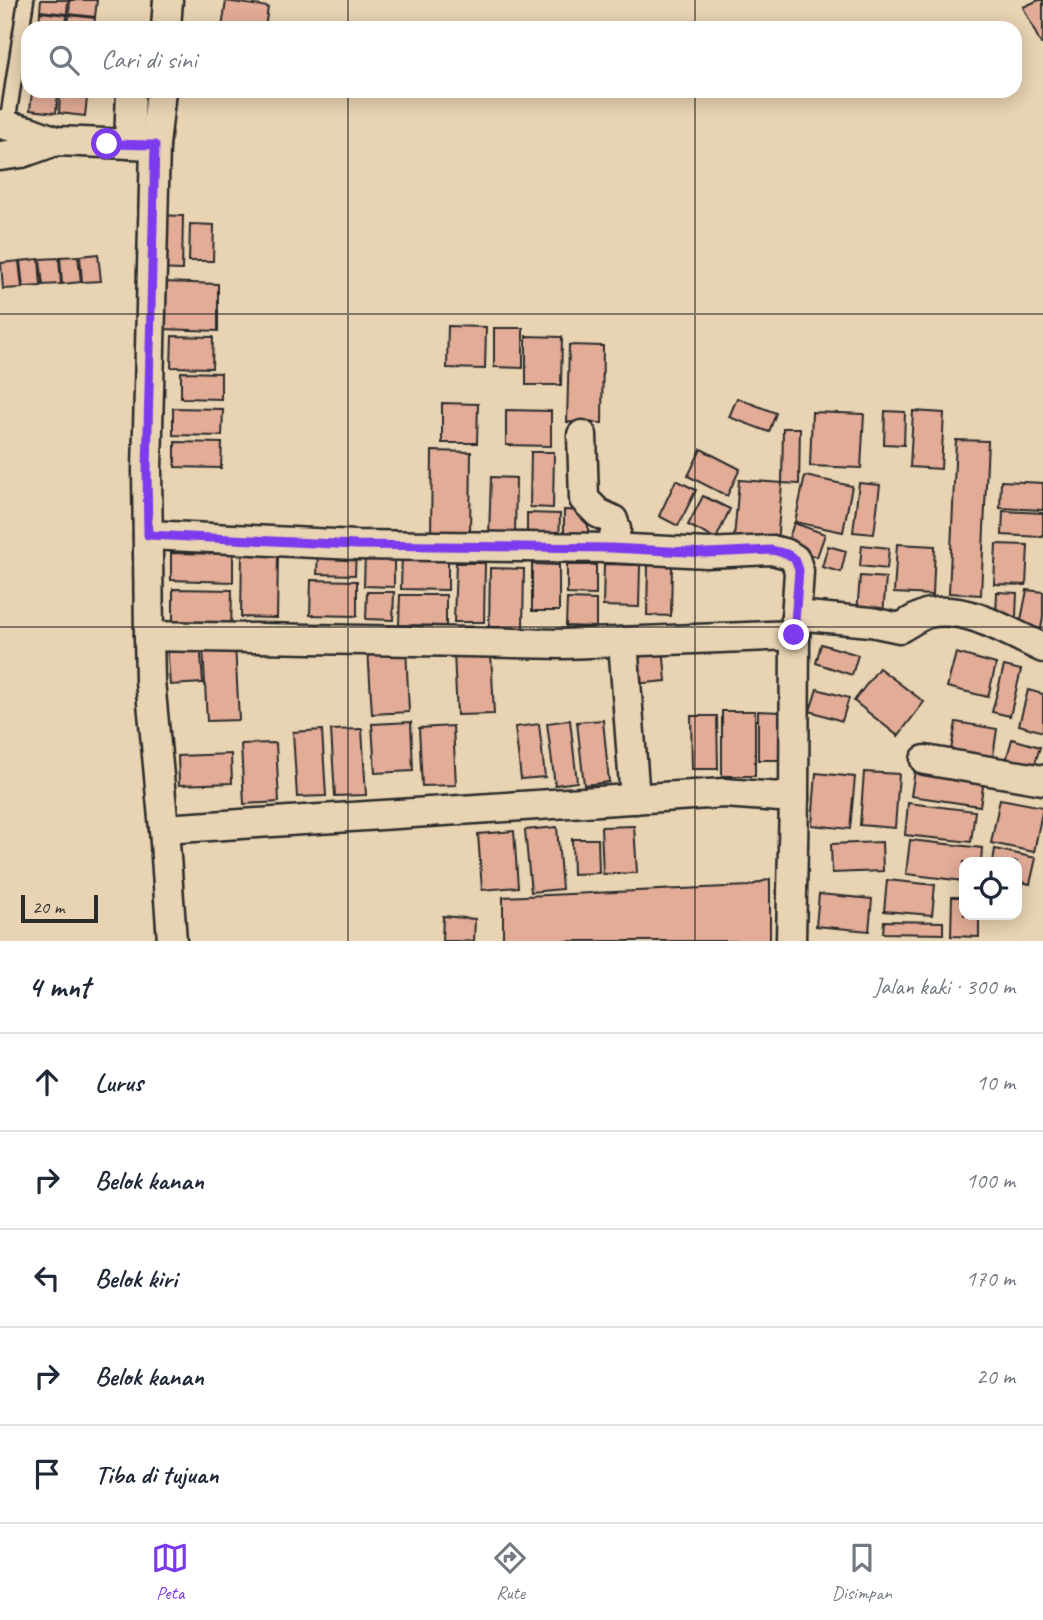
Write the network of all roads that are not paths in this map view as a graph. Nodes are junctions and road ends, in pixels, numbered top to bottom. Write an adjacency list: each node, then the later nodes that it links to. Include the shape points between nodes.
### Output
1 (26, 0): 3 (lane)
2 (168, 0): 4 (street)
3 (22, 21)
4 (166, 21)
5 (21, 28): 8 (lane)
6 (132, 98): 10 (street)
7 (159, 98): 10 (street)
8 (4, 125): 9 (street)
9 (56, 141): 10 (street); 11 (street)
10 (142, 145): 13 (street)
11 (0, 156)
12 (582, 435): 14 (street, via 584,499 597,513 613,520 616,529)
13 (148, 535): 14 (street, via 356,545); 16 (street)
14 (611, 548): 15 (street, via 787,554 799,570)
15 (795, 625): 17 (street); 18 (street, via 872,622 900,628 925,613 950,611 990,622); 21 (street)
16 (149, 636): 17 (street, via 564,645); 23 (street)
17 (623, 642): 22 (street)
18 (1043, 648)
19 (925, 760): 20 (street)
20 (1043, 780)
21 (794, 798): 22 (street, via 724,793); 25 (street)
22 (635, 799): 23 (street)
23 (164, 829): 24 (street)
24 (172, 941)
25 (791, 941)

